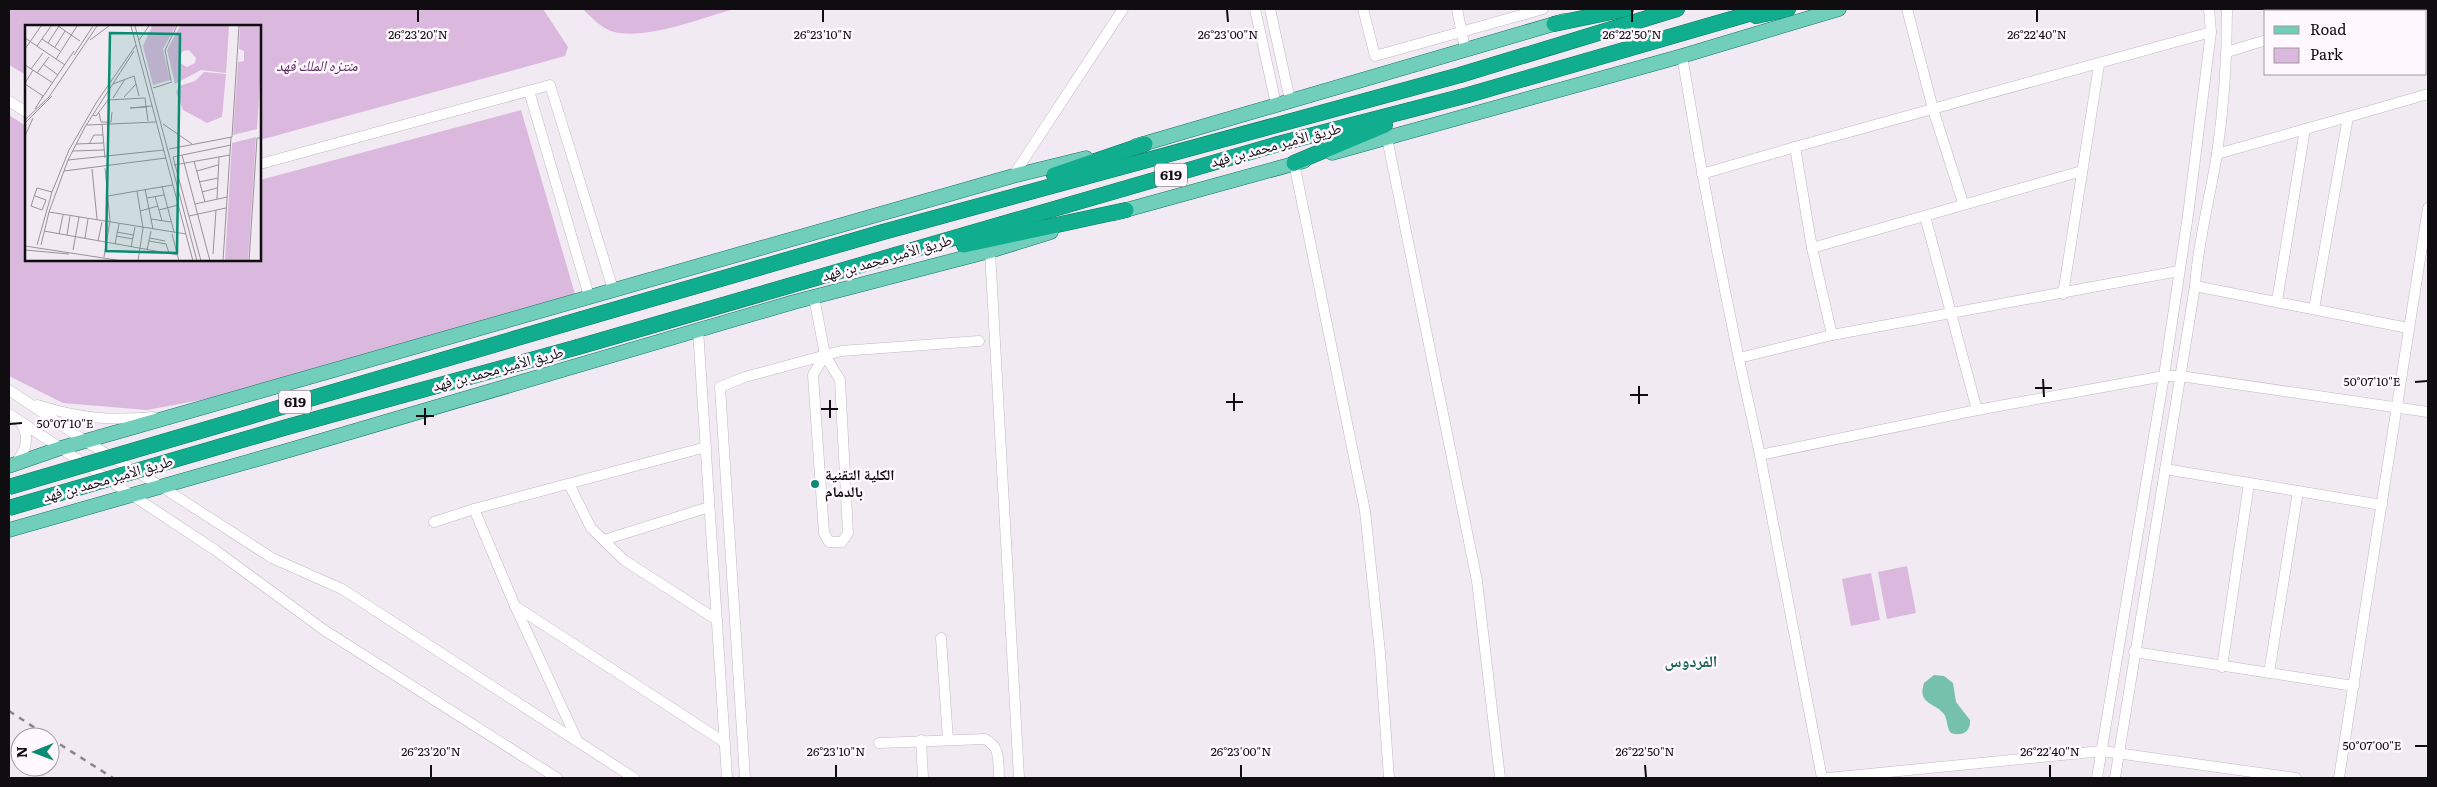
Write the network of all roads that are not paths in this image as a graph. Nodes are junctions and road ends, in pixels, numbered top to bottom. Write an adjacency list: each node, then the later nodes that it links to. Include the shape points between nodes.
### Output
1 (1123, 9): 43 (street)
2 (1255, 9): 30 (street)
3 (1270, 9): 28 (street)
4 (1363, 9): 19 (street, via 1375,56)
5 (1457, 9): 19 (street)
6 (1543, 9): 19 (street)
7 (1605, 9): 16 (main road)
8 (1626, 9): 16 (highway)
9 (1677, 9): 48 (highway, طريق الأمير محمد بن فهد / 619, via 1460,75)
10 (1766, 9): 17 (highway, طريق الأمير محمد بن فهد / 619)
11 (1788, 9): 17 (highway)
12 (1839, 9): 23 (main road)
13 (1907, 9): 31 (street)
14 (2209, 9): 18 (street)
15 (2227, 9): 22 (street)
16 (1554, 24): 21 (main road)
17 (1689, 31): 27 (highway, طريق الأمير محمد بن فهد / 619)
18 (2211, 32): 24 (street); 51 (street)
19 (1462, 33): 21 (street)
20 (2264, 41): 22 (street)
21 (1466, 48): 28 (main road)
22 (2227, 52): 38 (street)
23 (1682, 56): 35 (main road); 42 (street)
24 (2099, 64): 31 (street); 41 (street)
25 (529, 91): 39 (street); 54 (street, via 550,85); 56 (street)
26 (2428, 94): 33 (street)
27 (1468, 95): 40 (highway, via 1371,130); 52 (highway, طريق الأمير محمد بن فهد / 619, via 1278,144)
28 (1290, 100): 30 (main road)
29 (9, 101): 32 (street)
30 (1276, 104): 36 (main road)
31 (1933, 109): 37 (street); 44 (street)
32 (25, 111)
33 (2348, 117): 34 (street); 59 (street)
34 (2305, 129): 38 (street); 58 (street)
35 (1387, 138): 40 (main road); 118 (street, via 1477,581)
36 (1145, 144): 43 (main road); 48 (highway)
37 (1795, 147): 42 (street); 49 (street)
38 (2217, 154): 53 (street, via 2203,221)
39 (261, 164)
40 (1294, 164): 46 (main road); 117 (street, via 1365,511)
41 (2082, 171): 44 (street); 55 (street)
42 (1702, 174): 66 (street)
43 (1013, 176): 54 (main road)
44 (1963, 203): 47 (street)
45 (2428, 208): 61 (street)
46 (1126, 210): 50 (main road); 52 (highway)
47 (1925, 216): 49 (street); 60 (street)
48 (883, 232): 85 (highway, طريق الأمير محمد بن فهد / 619, bridge)
49 (1812, 248): 63 (street)
50 (990, 251): 57 (main road); 116 (street)
51 (2179, 271): 55 (street); 67 (street)
52 (836, 273): 91 (highway, طريق الأمير محمد بن فهد / 619, bridge)
53 (2195, 286): 58 (street); 68 (street)
54 (613, 289): 56 (main road)
55 (2063, 294): 60 (street)
56 (590, 296): 75 (main road)
57 (814, 296): 62 (main road); 65 (street)
58 (2277, 302): 59 (street)
59 (2314, 309): 61 (street)
60 (1952, 313): 63 (street); 72 (street)
61 (2408, 328): 71 (street)
62 (698, 329): 78 (street); 86 (main road)
63 (1832, 336): 66 (street)
64 (979, 341): 65 (street, via 841,351)
65 (825, 355): 65 (street, via 813,375 824,533 829,542 842,542 848,533 840,380); 113 (street, via 720,387)
66 (1738, 358): 80 (street)
67 (2164, 376): 68 (street); 72 (street); 108 (street)
68 (2180, 376): 71 (street); 82 (street)
69 (9, 390): 70 (street)
70 (25, 401): 75 (street, via 92,419 125,420); 77 (street)
71 (2395, 406): 73 (street); 89 (street)
72 (1976, 410): 80 (street)
73 (2428, 412)
74 (9, 414): 76 (street)
75 (181, 414): 77 (main road)
76 (20, 421): 79 (street); 81 (street, via 26,431 27,442 24,452)
77 (84, 441): 79 (main road); 86 (street)
78 (706, 447): 84 (street); 90 (street)
79 (62, 448): 81 (main road); 88 (street)
80 (1760, 455): 119 (street)
81 (12, 465)
82 (2165, 469): 83 (street); 99 (street)
83 (2249, 483): 87 (street); 100 (street)
84 (569, 484): 92 (street); 95 (street, via 591,528)
85 (9, 487)
86 (162, 487): 88 (main road); 106 (street, via 272,558 342,589)
87 (2298, 491): 89 (street); 101 (street)
88 (132, 494): 94 (main road); 110 (street, via 324,630)
89 (2382, 505): 102 (street)
90 (710, 507): 95 (street); 97 (street)
91 (9, 508)
92 (474, 508): 93 (street); 96 (street)
93 (434, 522)
94 (9, 530)
95 (604, 540): 97 (street, via 624,560)
96 (515, 606): 105 (street); 106 (street)
97 (716, 620): 105 (street)
98 (941, 638): 104 (street)
99 (2134, 652): 100 (street); 109 (street)
100 (2222, 667): 101 (street)
101 (2269, 673): 102 (street)
102 (2354, 686): 124 (street)
103 (921, 740): 104 (street); 107 (street); 114 (street)
104 (948, 740): 115 (street, via 985,739 993,743 998,751)
105 (724, 742): 112 (street)
106 (578, 743): 111 (street)
107 (879, 743)
108 (2102, 751): 109 (street); 120 (street); 121 (street)
109 (2118, 752): 122 (street); 123 (street)
110 (557, 778)
111 (634, 778)
112 (727, 778)
113 (744, 778)
114 (923, 778)
115 (999, 778)
116 (1019, 778)
117 (1389, 778)
118 (1500, 778)
119 (1822, 778)
120 (1828, 778)
121 (2097, 778)
122 (2115, 778)
123 (2296, 778)
124 (2339, 778)

